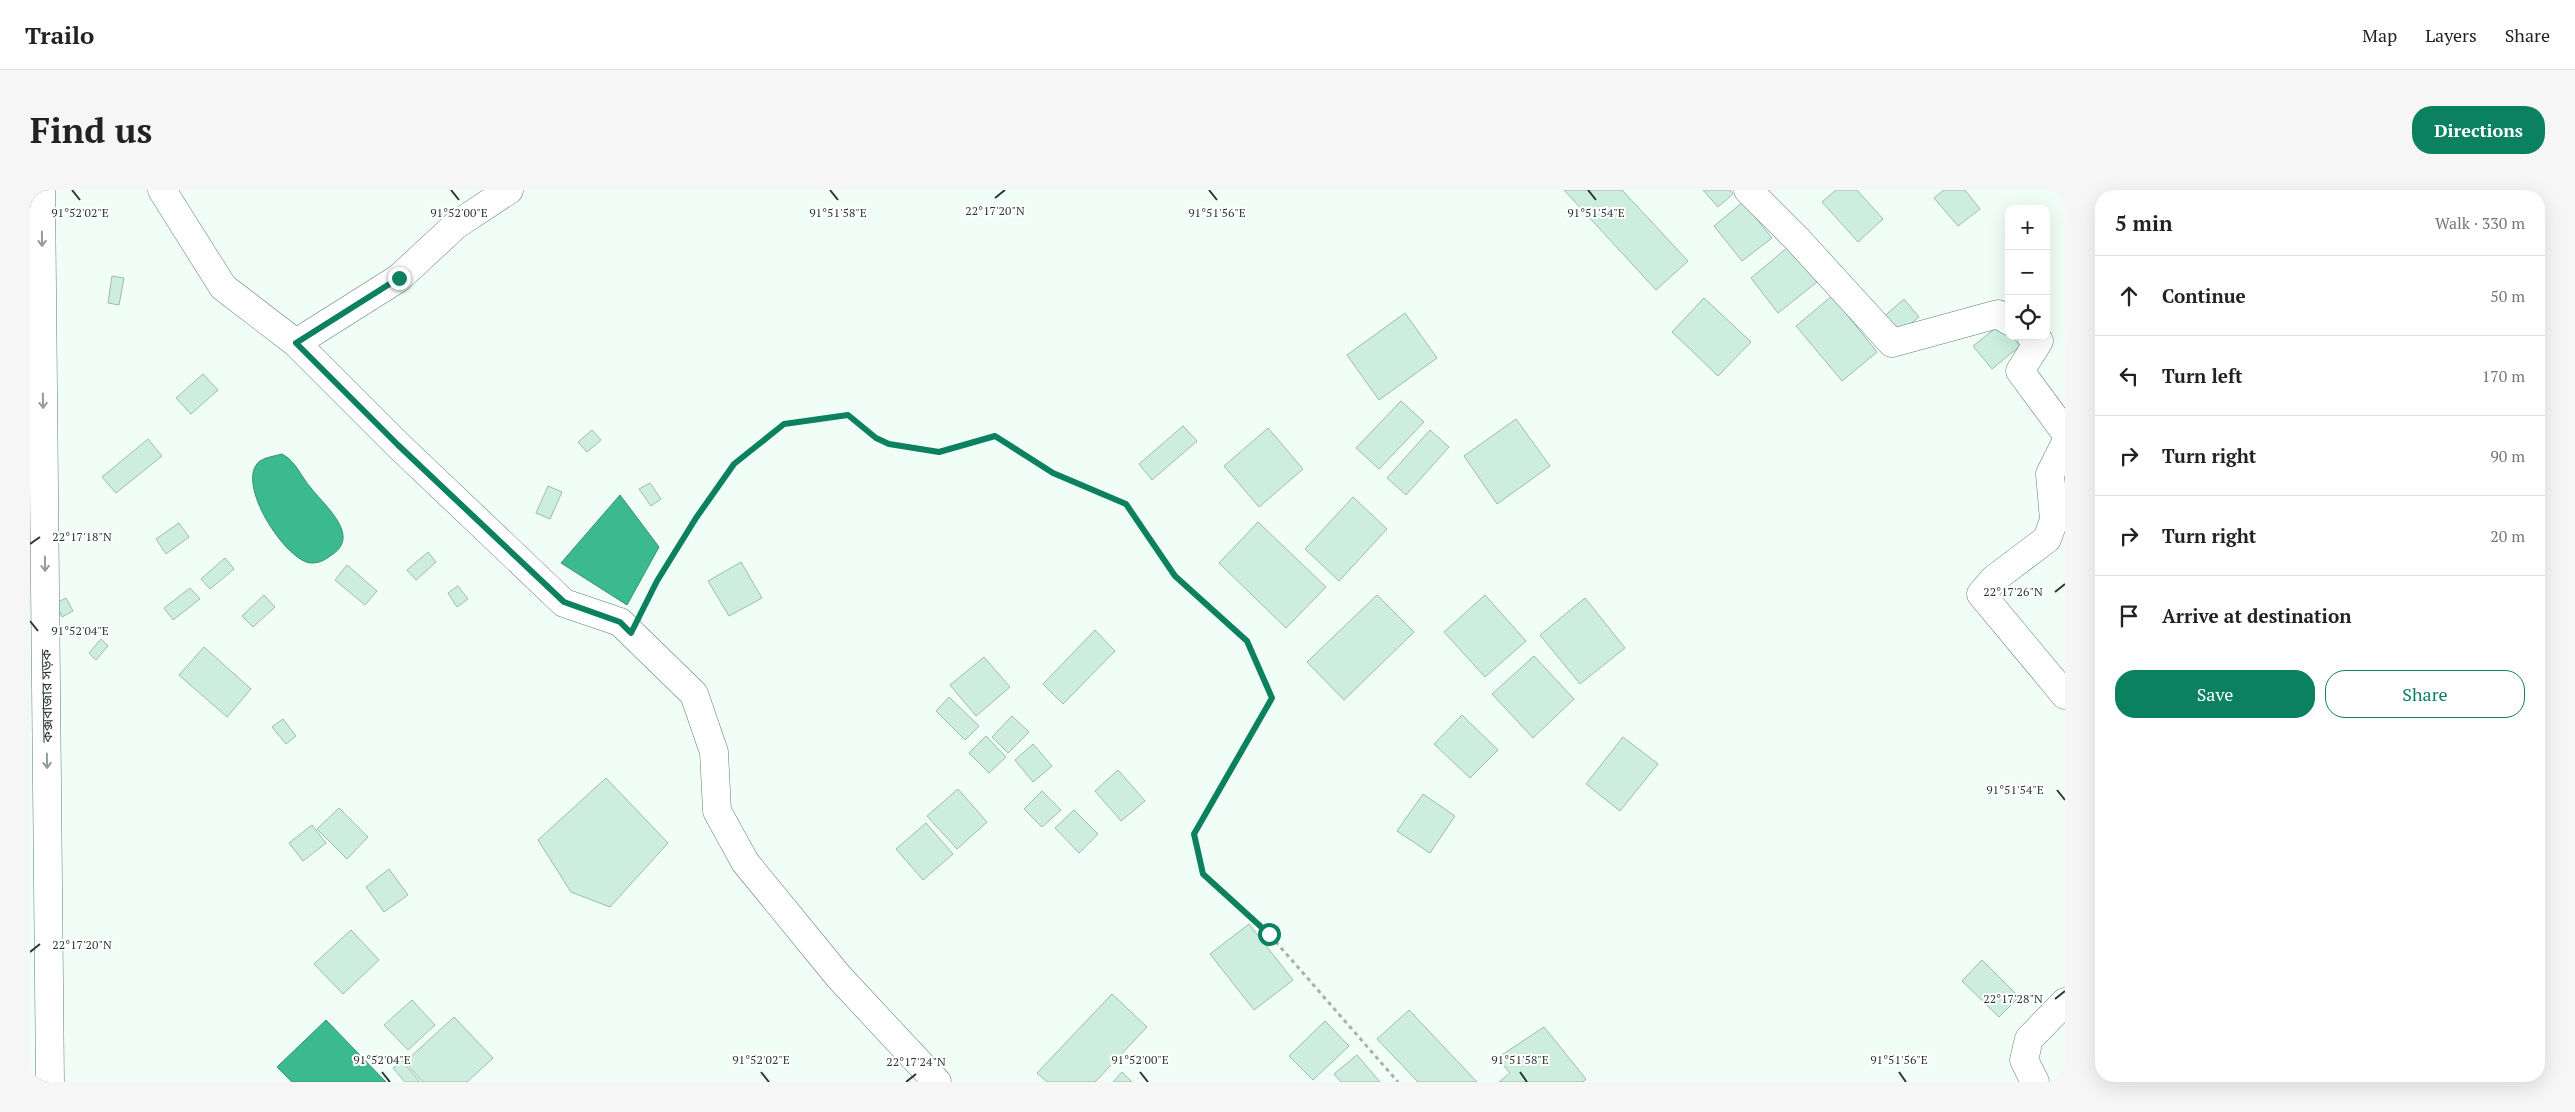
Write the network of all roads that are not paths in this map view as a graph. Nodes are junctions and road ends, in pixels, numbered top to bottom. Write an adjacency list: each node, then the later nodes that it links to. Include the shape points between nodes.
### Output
1 (41, 190): 12 (main road, কক্সবাজার সড়ক, one-way to 12)
2 (162, 190): 7 (main road, via 223,287)
3 (509, 190): 7 (main road, via 456,224 399,278)
4 (1748, 190): 5 (main road, via 1892,343 1998,314)
5 (2005, 318)
6 (2037, 340): 8 (main road, via 2020,371)
7 (296, 343): 13 (main road, via 564,602 620,622 694,694 714,752 717,811 745,862 839,978)
8 (2065, 432)
9 (2065, 444): 10 (main road, via 2050,474 2054,520 2047,539 1994,579 1981,594)
10 (2065, 695)
11 (2065, 1002): 14 (main road, via 2029,1039 2024,1060)
12 (50, 1082)
13 (937, 1082)
14 (2035, 1082)

